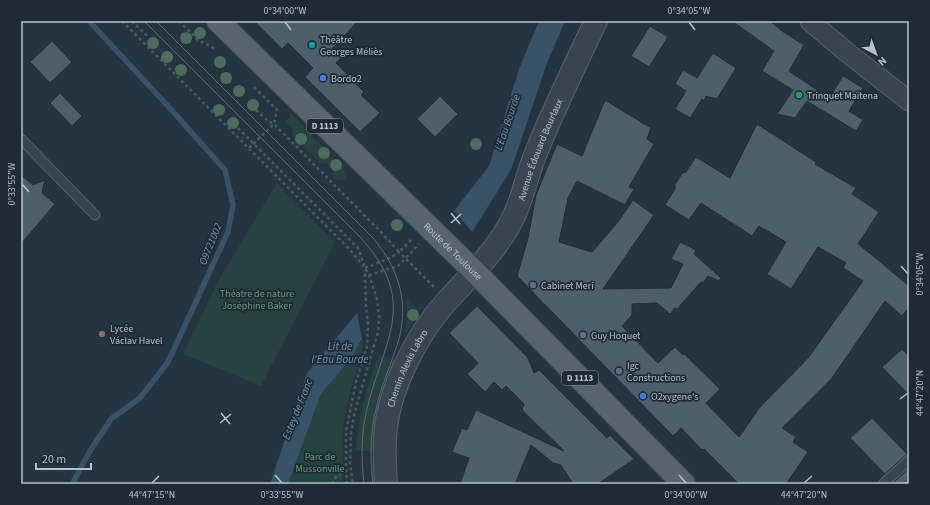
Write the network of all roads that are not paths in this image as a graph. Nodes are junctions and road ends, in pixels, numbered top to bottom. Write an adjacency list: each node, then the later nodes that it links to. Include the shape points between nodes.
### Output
1 (218, 21): 7 (main road, Route de Toulouse / D 1113)
2 (596, 21): 7 (street, Avenue Édouard Bourlaux, via 535,154 513,218)
3 (810, 21): 4 (street)
4 (909, 101)
5 (21, 139): 6 (lane)
6 (95, 214)
7 (475, 272): 9 (street, Chemin Alexis Labro, via 430,323 414,348 399,381 390,406 385,437); 10 (main road, Route de Toulouse / D 1113)
8 (909, 460): 11 (lane)
9 (386, 484)
10 (684, 484)
11 (883, 484)

